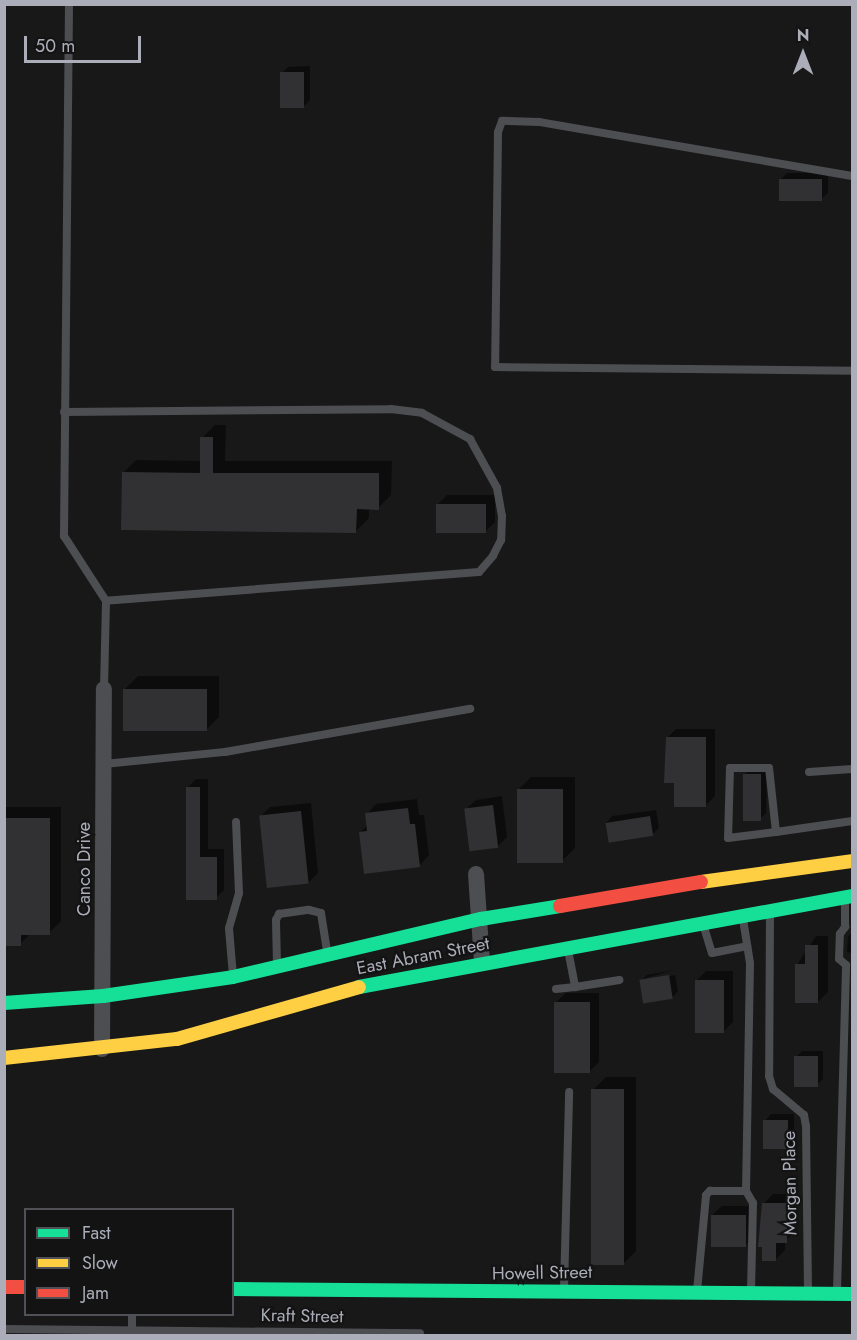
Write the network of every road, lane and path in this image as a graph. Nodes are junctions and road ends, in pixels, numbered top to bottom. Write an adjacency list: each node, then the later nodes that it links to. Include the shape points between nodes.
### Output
1 (69, 4): 4 (lane)
2 (852, 176): 3 (lane, via 539,122 502,121 498,132 495,367)
3 (852, 371)
4 (64, 412): 5 (lane, via 64,536); 5 (lane, via 392,409 422,413 470,439 496,488 502,516 501,540 494,556 479,572)
5 (106, 601): 6 (lane)
6 (104, 689): 8 (street, Canco Drive)
7 (470, 709): 8 (lane, via 225,752)
8 (104, 764): 32 (street, Canco Drive)
9 (852, 770): 10 (lane)
10 (809, 772)
11 (852, 821): 13 (lane)
12 (236, 822): 28 (lane, via 239,893 230,928)
13 (776, 832): 13 (lane, via 728,838 730,768 769,768)
14 (852, 861): 21 (main road, East Abram Street, via 770,870)
15 (476, 874): 21 (street)
16 (852, 885): 18 (main road, via 819,892)
17 (849, 897): 18 (main road, East Abram Street); 45 (lane, via 840,934 840,959 846,964)
18 (794, 905): 19 (main road, East Abram Street)
19 (770, 909): 20 (main road, East Abram Street); 44 (lane, Morgan Place, via 769,1076 773,1089 804,1115 806,1126)
20 (742, 914): 22 (main road, East Abram Street); 24 (lane)
21 (481, 919): 25 (main road, East Abram Street); 26 (street)
22 (703, 921): 23 (main road, East Abram Street); 24 (lane, via 712,953)
23 (568, 946): 26 (main road, East Abram Street); 30 (lane)
24 (747, 946): 37 (lane)
25 (327, 953): 27 (main road, East Abram Street); 27 (lane, via 321,913 309,910 279,914)
26 (482, 962): 34 (main road, East Abram Street, via 331,993 177,1039)
27 (277, 966): 28 (main road, East Abram Street)
28 (233, 977): 32 (main road, East Abram Street)
29 (619, 980): 30 (lane)
30 (575, 987): 31 (lane)
31 (556, 989)
32 (102, 996): 33 (main road, East Abram Street); 34 (street, Canco Drive)
33 (4, 1003)
34 (102, 1049): 35 (main road, East Abram Street)
35 (4, 1059)
36 (569, 1092): 41 (lane)
37 (746, 1191): 42 (lane, via 710,1191 706,1195); 43 (lane, via 753,1203)
38 (4, 1287): 39 (main road)
39 (24, 1287)
40 (234, 1289): 41 (main road, Howell Street)
41 (564, 1290): 42 (main road, Howell Street)
42 (697, 1292): 43 (main road, Howell Street)
43 (751, 1292): 44 (main road, Howell Street)
44 (808, 1293): 45 (main road, Howell Street)
45 (837, 1294): 46 (main road, Howell Street)
46 (852, 1294)
47 (132, 1316): 49 (lane)
48 (4, 1329): 49 (lane, Kraft Street)
49 (132, 1333): 51 (lane, Kraft Street)
50 (420, 1333): 51 (lane, Kraft Street)
51 (344, 1334)

